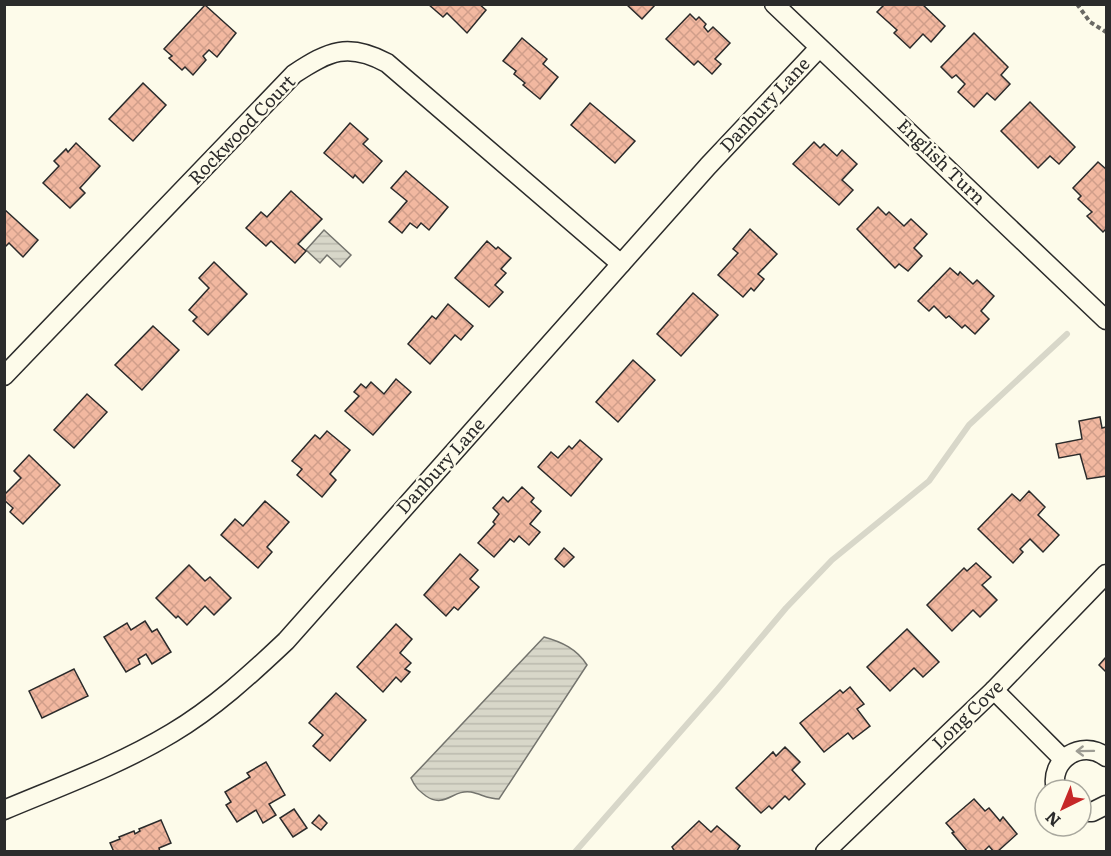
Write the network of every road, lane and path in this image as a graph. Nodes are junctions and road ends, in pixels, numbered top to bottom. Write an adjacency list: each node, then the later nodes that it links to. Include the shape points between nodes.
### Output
1 (774, 4): 4 (street, English Turn)
2 (1077, 4): 3 (path, via 1090,22)
3 (1107, 32)
4 (819, 48): 5 (street, Danbury Lane); 6 (street, English Turn)
5 (621, 264): 7 (street, Rockwood Court, via 387,63 352,50 334,52 294,74); 14 (street, Danbury Lane, via 285,641 248,677 212,706 125,759)
6 (1107, 320)
7 (4, 376)
8 (1107, 574): 9 (street, Long Cove)
9 (994, 690): 11 (street); 16 (street, Long Cove)
10 (1107, 757): 11 (street, one-way to 11, via 1087,749 1074,751)
11 (1063, 759): 12 (street)
12 (1055, 778)
13 (1107, 805): 15 (street)
14 (4, 810)
15 (1093, 812)
16 (825, 852)

